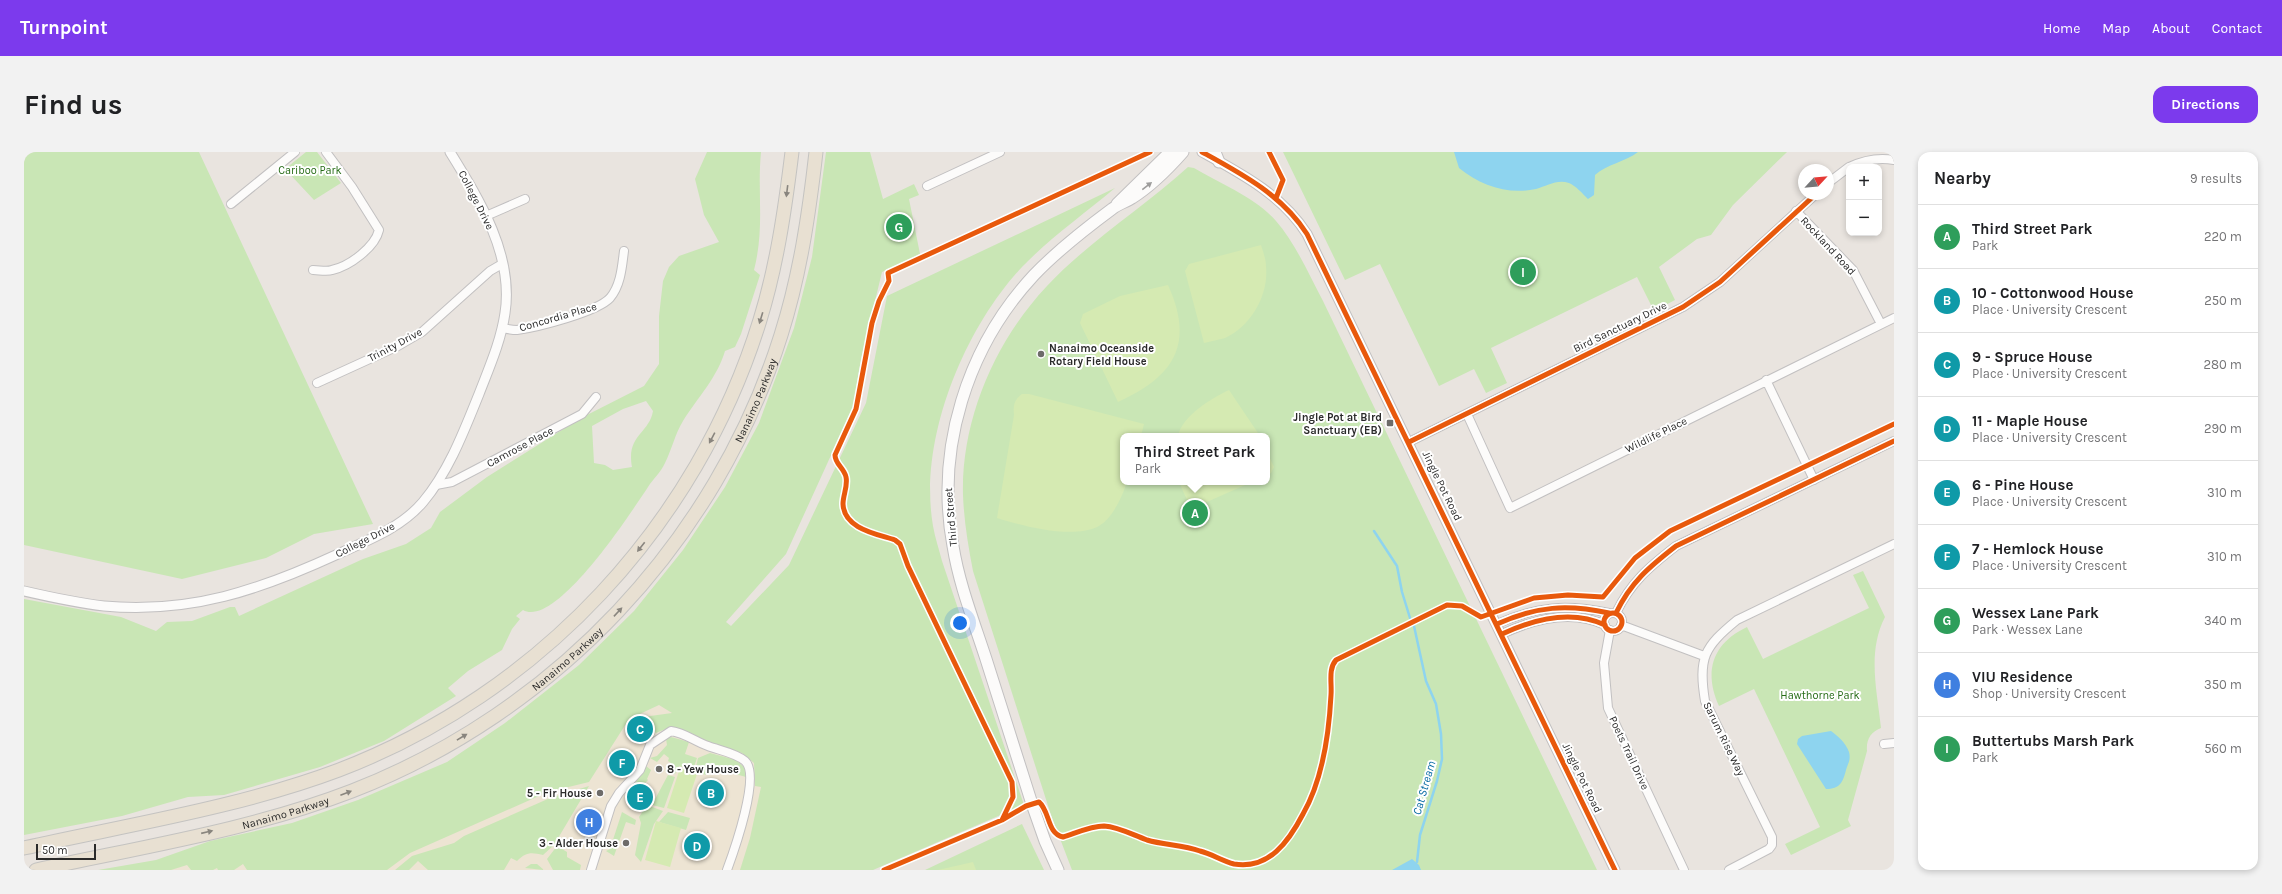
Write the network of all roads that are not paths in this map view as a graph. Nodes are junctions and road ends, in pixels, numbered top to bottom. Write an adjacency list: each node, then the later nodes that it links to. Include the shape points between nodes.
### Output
1 (295, 152): 18 (street)
2 (326, 152): 24 (street, via 379,230 374,242 352,260 332,270)
3 (450, 152): 21 (street, College Drive)
4 (792, 152): 46 (highway, Nanaimo Parkway, one-way to 46, via 784,217 773,274 759,325 741,374 717,429 688,480 627,565 597,599 553,641 507,678 457,712 405,741 351,765)
5 (816, 152): 48 (highway, Nanaimo Parkway, one-way to 5, via 310,806 365,786 420,761 472,731 521,698 579,650 622,608 661,562 696,513 730,455 753,408 778,345 792,295 805,236)
6 (1000, 152): 15 (street)
7 (1170, 152): 19 (main road, Third Street)
8 (1183, 152): 19 (main road, Third Street, one-way to 8, via 1133,198)
9 (1202, 152): 10 (street, Jingle Pot Road)
10 (1217, 157): 33 (street, Jingle Pot Road, via 1276,198 1300,224)
11 (1894, 160): 12 (street, via 1883,158)
12 (1856, 164)
13 (1846, 169): 14 (street)
14 (1834, 178)
15 (927, 186)
16 (525, 199): 21 (street)
17 (1809, 200): 20 (street, Bird Sanctuary Drive)
18 (231, 204)
19 (1114, 207): 56 (main road, Third Street, via 1041,268 1013,300 994,329 981,351 965,390 955,425 949,468 949,523 957,567 1032,804)
20 (1796, 211): 26 (street, Rockland Road, via 1853,270); 31 (street, Bird Sanctuary Drive, via 1720,282 1684,307)
21 (486, 216): 23 (street, College Drive)
22 (624, 251): 27 (street, Concordia Place, via 617,286 611,297 601,306 518,330)
23 (502, 264): 27 (street, College Drive, via 506,290); 29 (street, Trinity Drive, via 490,271 422,332 398,346)
24 (313, 270)
25 (1894, 318): 26 (street, Wildlife Place)
26 (1881, 324): 28 (street, Wildlife Place)
27 (502, 328): 35 (street, College Drive, via 472,410)
28 (1766, 380): 31 (street, Wildlife Place, via 1510,508); 34 (street)
29 (317, 383)
30 (596, 397): 35 (street, Camrose Place, via 582,414 452,482)
31 (1467, 414): 33 (street, Bird Sanctuary Drive)
32 (1894, 441): 34 (street)
33 (1409, 442): 39 (street, Jingle Pot Road)
34 (1814, 480): 38 (street, via 1676,546 1647,568)
35 (436, 484): 37 (street, College Drive, via 410,515 377,536 279,579 230,596 184,605 134,608 83,603)
36 (1894, 544): 43 (street, Sarum Rise Way, via 1737,620 1716,637)
37 (24, 591)
38 (1613, 613): 39 (street, via 1568,607 1538,609); 40 (street, via 1620,617); 41 (street, via 1604,620)
39 (1497, 624): 42 (street, Jingle Pot Road)
40 (1621, 625): 41 (street, via 1615,630); 43 (street)
41 (1607, 628): 42 (street, via 1591,618 1549,618 1526,623); 58 (street, Poets Trail Drive, via 1604,663 1608,708)
42 (1502, 634): 57 (street, Jingle Pot Road)
43 (1704, 656): 59 (street, Sarum Rise Way, via 1701,679 1705,701 1772,837 1769,849)
44 (1894, 743): 45 (street)
45 (1884, 744)
46 (251, 797): 47 (highway, Nanaimo Parkway); 51 (highway, via 213,813)
47 (105, 830): 49 (highway, via 73,831); 50 (highway, Nanaimo Parkway)
48 (169, 841): 52 (highway, Nanaimo Parkway); 53 (highway, via 121,858)
49 (24, 842)
50 (24, 848)
51 (24, 855)
52 (36, 870)
53 (66, 870)
54 (591, 870): 55 (street, via 611,806 640,770 650,745 671,731 686,734 702,744 738,757 749,767 750,781 745,808)
55 (727, 870)
56 (1058, 870)
57 (1615, 870)
58 (1684, 870)
59 (1729, 870)

